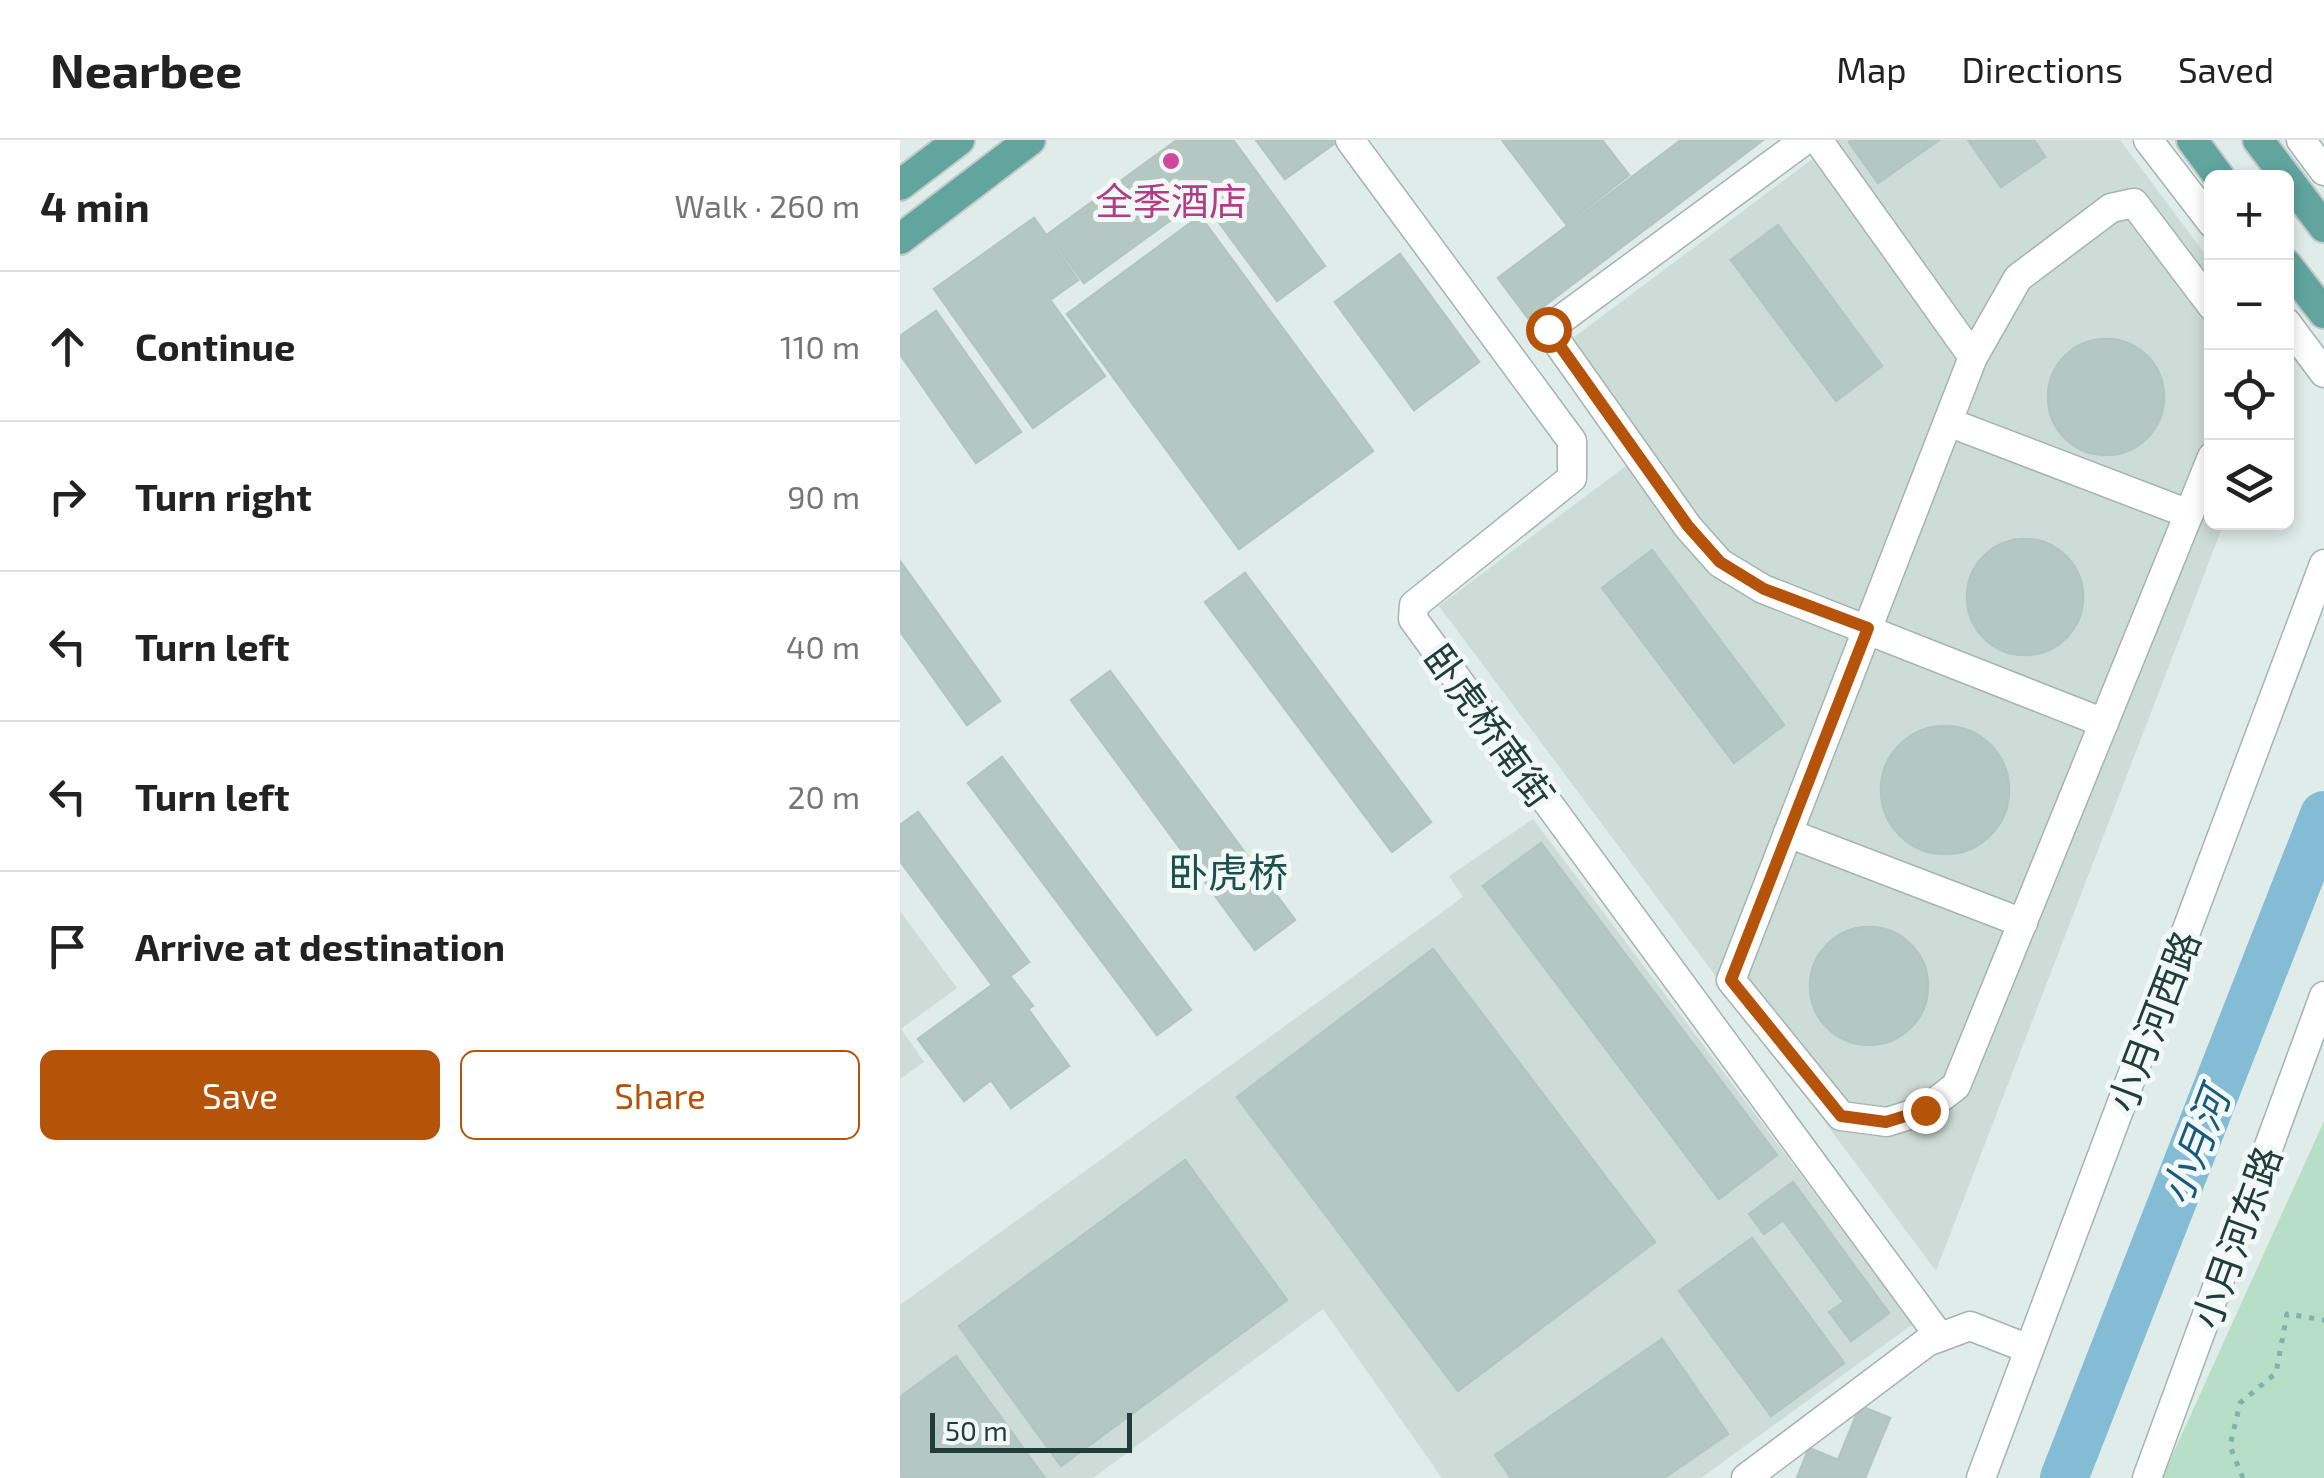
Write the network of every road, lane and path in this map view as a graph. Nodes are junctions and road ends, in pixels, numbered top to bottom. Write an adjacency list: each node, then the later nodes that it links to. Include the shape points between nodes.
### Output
1 (959, 140): 12 (main road)
2 (1030, 140): 15 (main road)
3 (1350, 140): 34 (street, 卧虎桥南街, via 1572,441 1572,478 1414,605 1412,620)
4 (1805, 140): 28 (street, via 1548,329 1720,562 1764,589)
5 (1818, 140): 22 (street)
6 (2148, 140): 13 (street)
7 (2192, 140): 10 (main road)
8 (2258, 140): 14 (main road)
9 (2301, 140): 11 (street)
10 (2214, 170)
11 (2324, 171)
12 (900, 185)
13 (2204, 213)
14 (2324, 226)
15 (900, 238)
16 (2294, 274): 19 (main road)
17 (2204, 295): 22 (street, via 2134,203 2111,208 2018,278)
18 (2294, 308): 20 (main road)
19 (2324, 313)
20 (2324, 330)
21 (2294, 333): 23 (street)
22 (1973, 358): 24 (street)
23 (2324, 373)
24 (1948, 422): 26 (street); 28 (street)
25 (2204, 477): 26 (street)
26 (2189, 514): 29 (street)
27 (2324, 564): 35 (street, 小月河西路)
28 (1868, 628): 29 (street); 30 (street)
29 (2104, 723): 31 (street)
30 (1788, 833): 31 (street); 31 (street, via 1731,980 1841,1116 1886,1122 1925,1110 1956,1086)
31 (2023, 923)
32 (2324, 996): 38 (street, 小月河东路)
33 (2324, 1320): 39 (path, via 2287,1314 2276,1372 2240,1402 2230,1446)
34 (1940, 1337): 35 (street, via 1970,1326); 36 (street)
35 (2029, 1350): 37 (street, 小月河西路)
36 (1746, 1478)
37 (1981, 1478)
38 (2147, 1478)
39 (2243, 1478)

